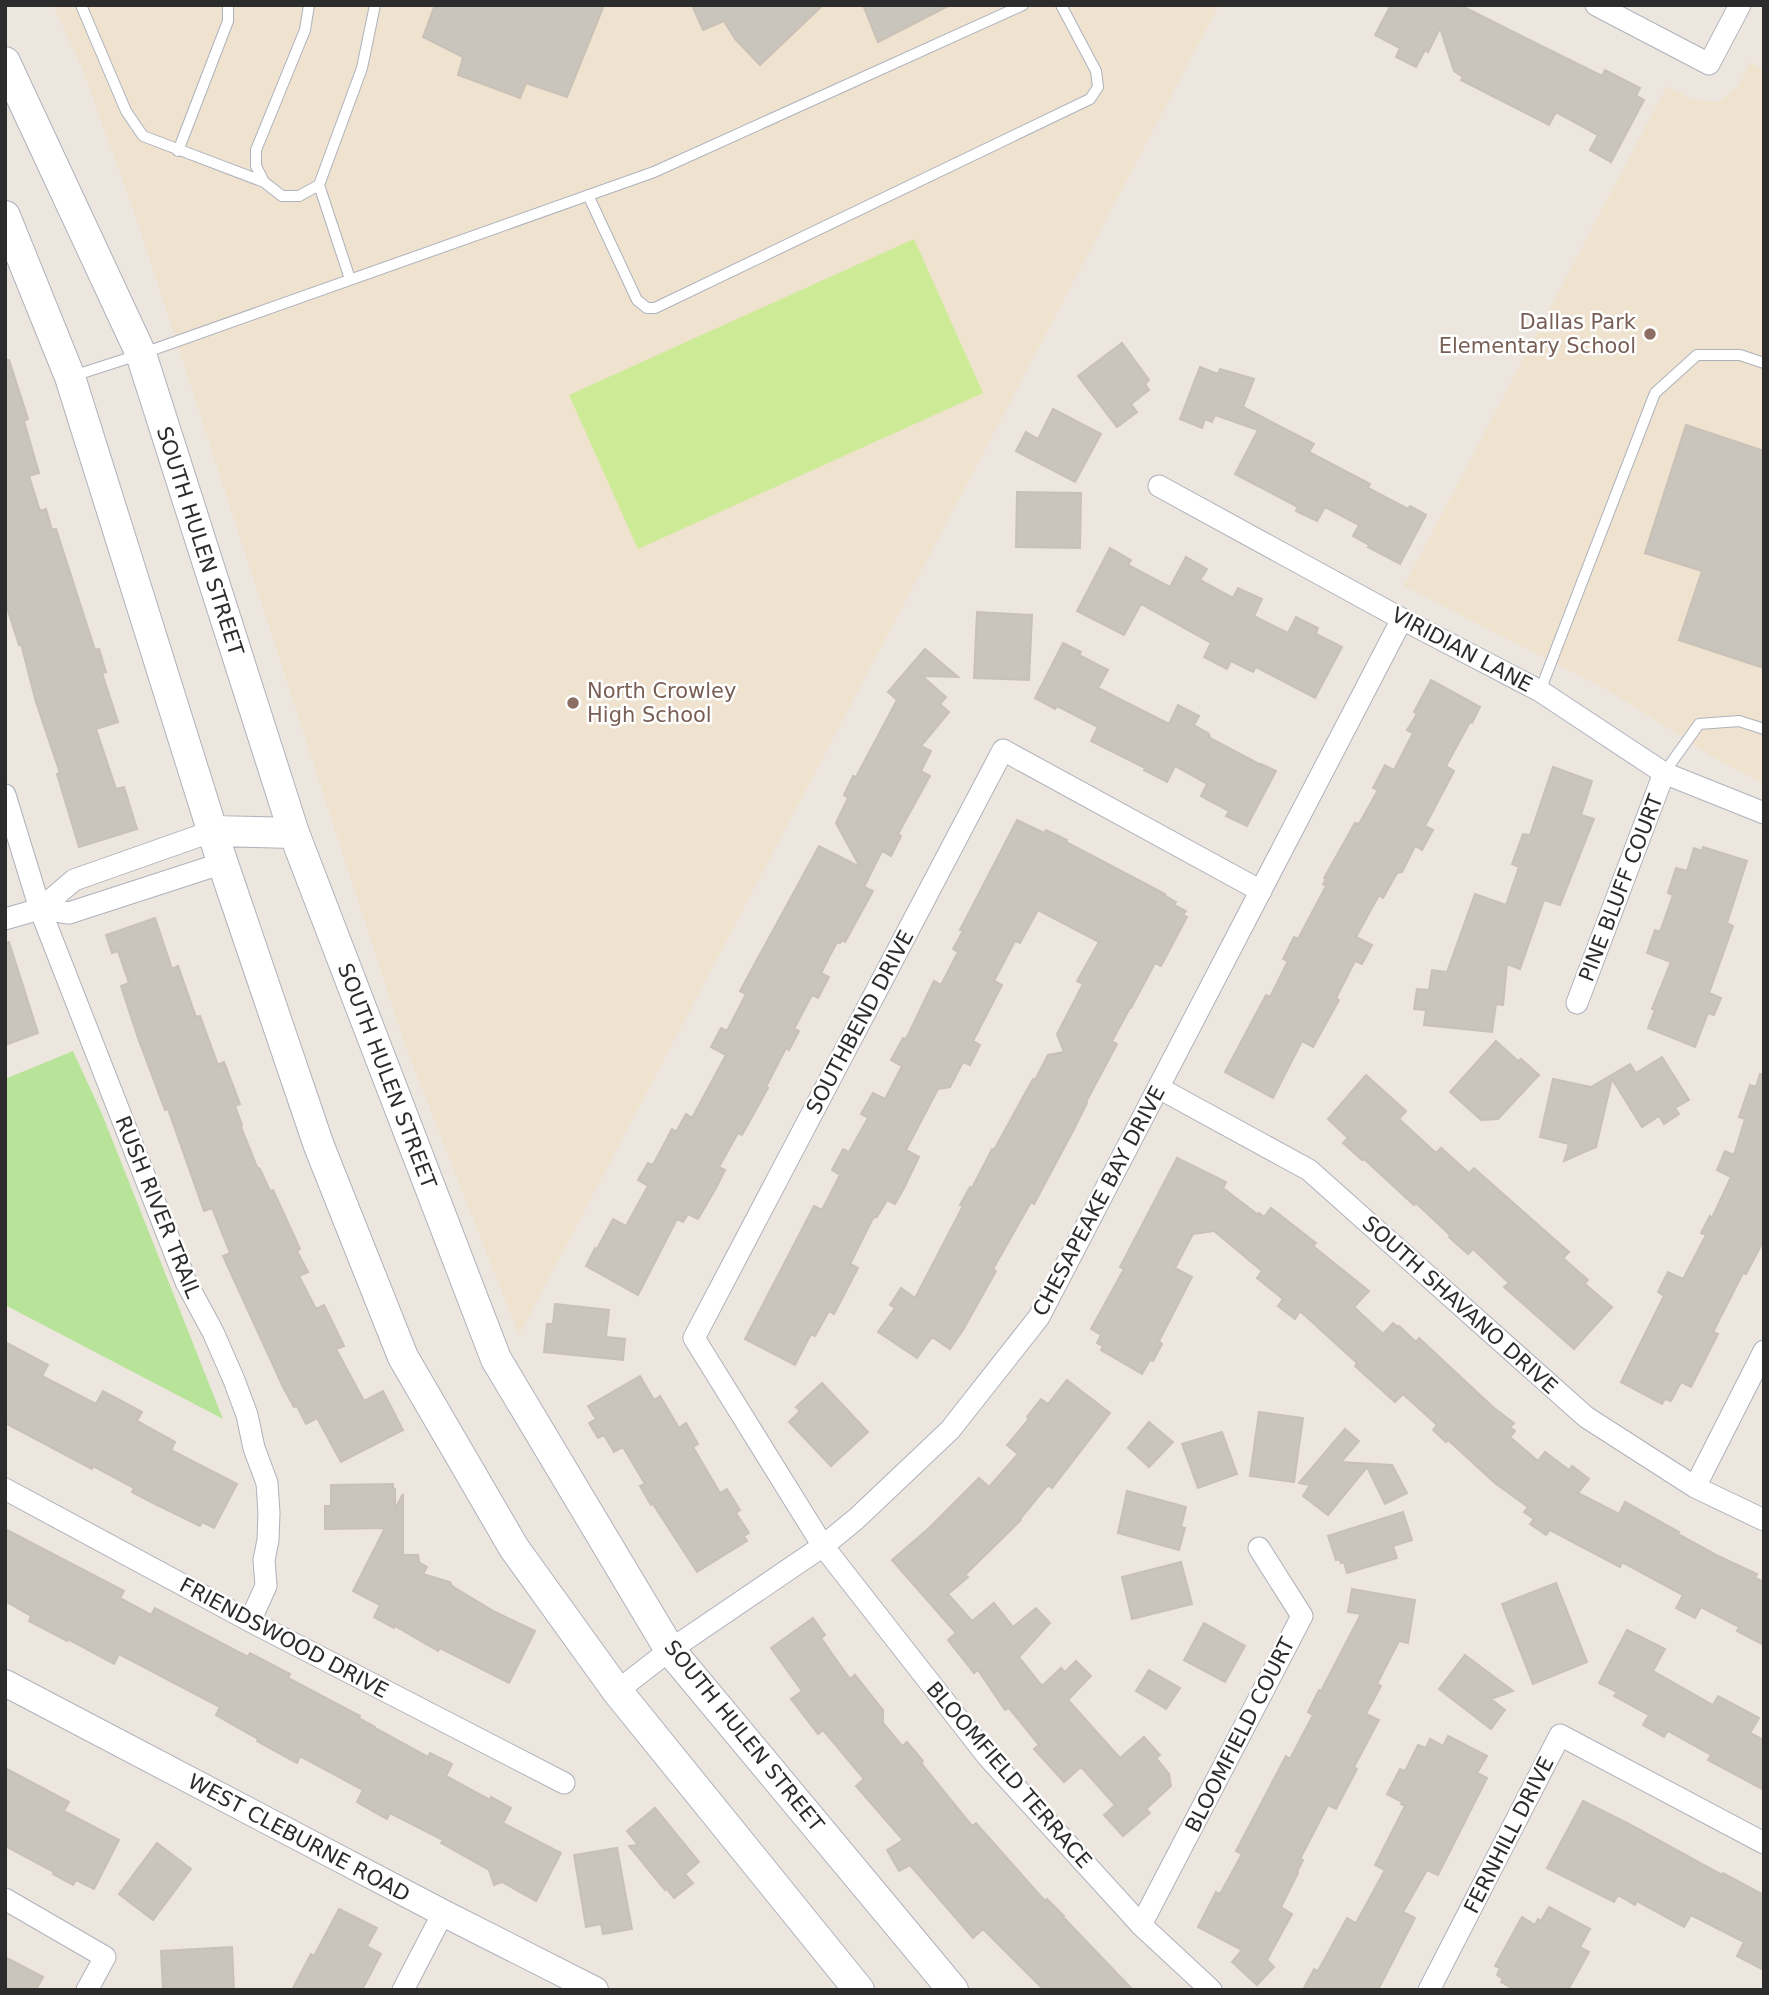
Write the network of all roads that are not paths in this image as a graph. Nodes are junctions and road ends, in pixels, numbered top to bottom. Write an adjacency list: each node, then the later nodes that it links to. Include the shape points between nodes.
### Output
1 (82, 5): 10 (lane, via 126,111 142,136)
2 (228, 5): 10 (lane, via 228,21)
3 (309, 5): 11 (lane, via 305,30 256,150 256,166)
4 (375, 5): 12 (lane, via 362,68)
5 (1023, 5): 13 (lane, via 654,172)
6 (1060, 5): 13 (lane, via 1096,71 1098,87 1090,99 655,308 637,300)
7 (1596, 5): 8 (street, via 1709,64)
8 (1740, 5)
9 (5, 62): 16 (main road, SOUTH HULEN STREET)
10 (178, 150): 11 (lane)
11 (264, 183): 12 (lane, via 282,196 299,196)
12 (319, 185): 15 (lane)
13 (588, 195): 15 (lane)
14 (5, 216): 18 (main road)
15 (350, 279): 16 (lane)
16 (141, 354): 18 (lane); 27 (main road, SOUTH HULEN STREET)
17 (1764, 363): 21 (lane, via 1740,355 1697,355 1655,393)
18 (70, 377): 26 (main road)
19 (1159, 486): 20 (street, VIRIDIAN LANE)
20 (1402, 619): 21 (street, VIRIDIAN LANE); 29 (street, CHESAPEAKE BAY DRIVE)
21 (1540, 691): 23 (street, VIRIDIAN LANE)
22 (1764, 729): 23 (lane, via 1739,721 1699,724)
23 (1664, 773): 25 (street, VIRIDIAN LANE); 32 (street, PINE BLUFF COURT)
24 (5, 795): 30 (street, RUSH RIVER TRAIL)
25 (1764, 813)
26 (213, 831): 27 (main road); 28 (main road); 30 (street, via 74,880)
27 (294, 834): 28 (main road); 41 (main road, SOUTH HULEN STREET, via 496,1359)
28 (223, 863): 30 (street, via 69,913); 43 (main road, via 319,1146 403,1357 514,1548)
29 (1261, 891): 33 (street, CHESAPEAKE BAY DRIVE); 38 (street, SOUTHBEND DRIVE, via 1003,750 694,1338)
30 (40, 909): 31 (street); 40 (street, RUSH RIVER TRAIL, via 186,1282 213,1332 247,1415 267,1483 269,1513 266,1586)
31 (5, 919)
32 (1577, 1003)
33 (1159, 1088): 35 (street, SOUTH SHAVANO DRIVE, via 1309,1170 1586,1417); 38 (street, CHESAPEAKE BAY DRIVE, via 1039,1317 950,1430)
34 (1764, 1351): 35 (street)
35 (1695, 1487): 37 (street, SOUTH SHAVANO DRIVE)
36 (5, 1489): 40 (street, FRIENDSWOOD DRIVE)
37 (1764, 1520)
38 (823, 1546): 41 (street, CHESAPEAKE BAY DRIVE); 48 (street, BLOOMFIELD TERRACE, via 988,1757)
39 (1259, 1548): 48 (street, BLOOMFIELD COURT, via 1302,1616)
40 (250, 1621): 44 (street, FRIENDSWOOD DRIVE)
41 (670, 1650): 43 (street, CHESAPEAKE BAY DRIVE); 55 (main road, SOUTH HULEN STREET)
42 (5, 1683): 47 (street, WEST CLEBURNE ROAD)
43 (617, 1691): 49 (main road)
44 (565, 1783)
45 (1764, 1843): 57 (street, FERNHILL DRIVE, via 1560,1735)
46 (5, 1899): 50 (street, via 105,1957)
47 (443, 1913): 51 (street); 52 (street, WEST CLEBURNE ROAD)
48 (1141, 1926): 56 (street, BLOOMFIELD TERRACE)
49 (833, 1958): 53 (main road); 54 (main road)
50 (87, 1990)
51 (403, 1990)
52 (595, 1990)
53 (839, 1990)
54 (859, 1990)
55 (953, 1990)
56 (1211, 1990)
57 (1429, 1990)

